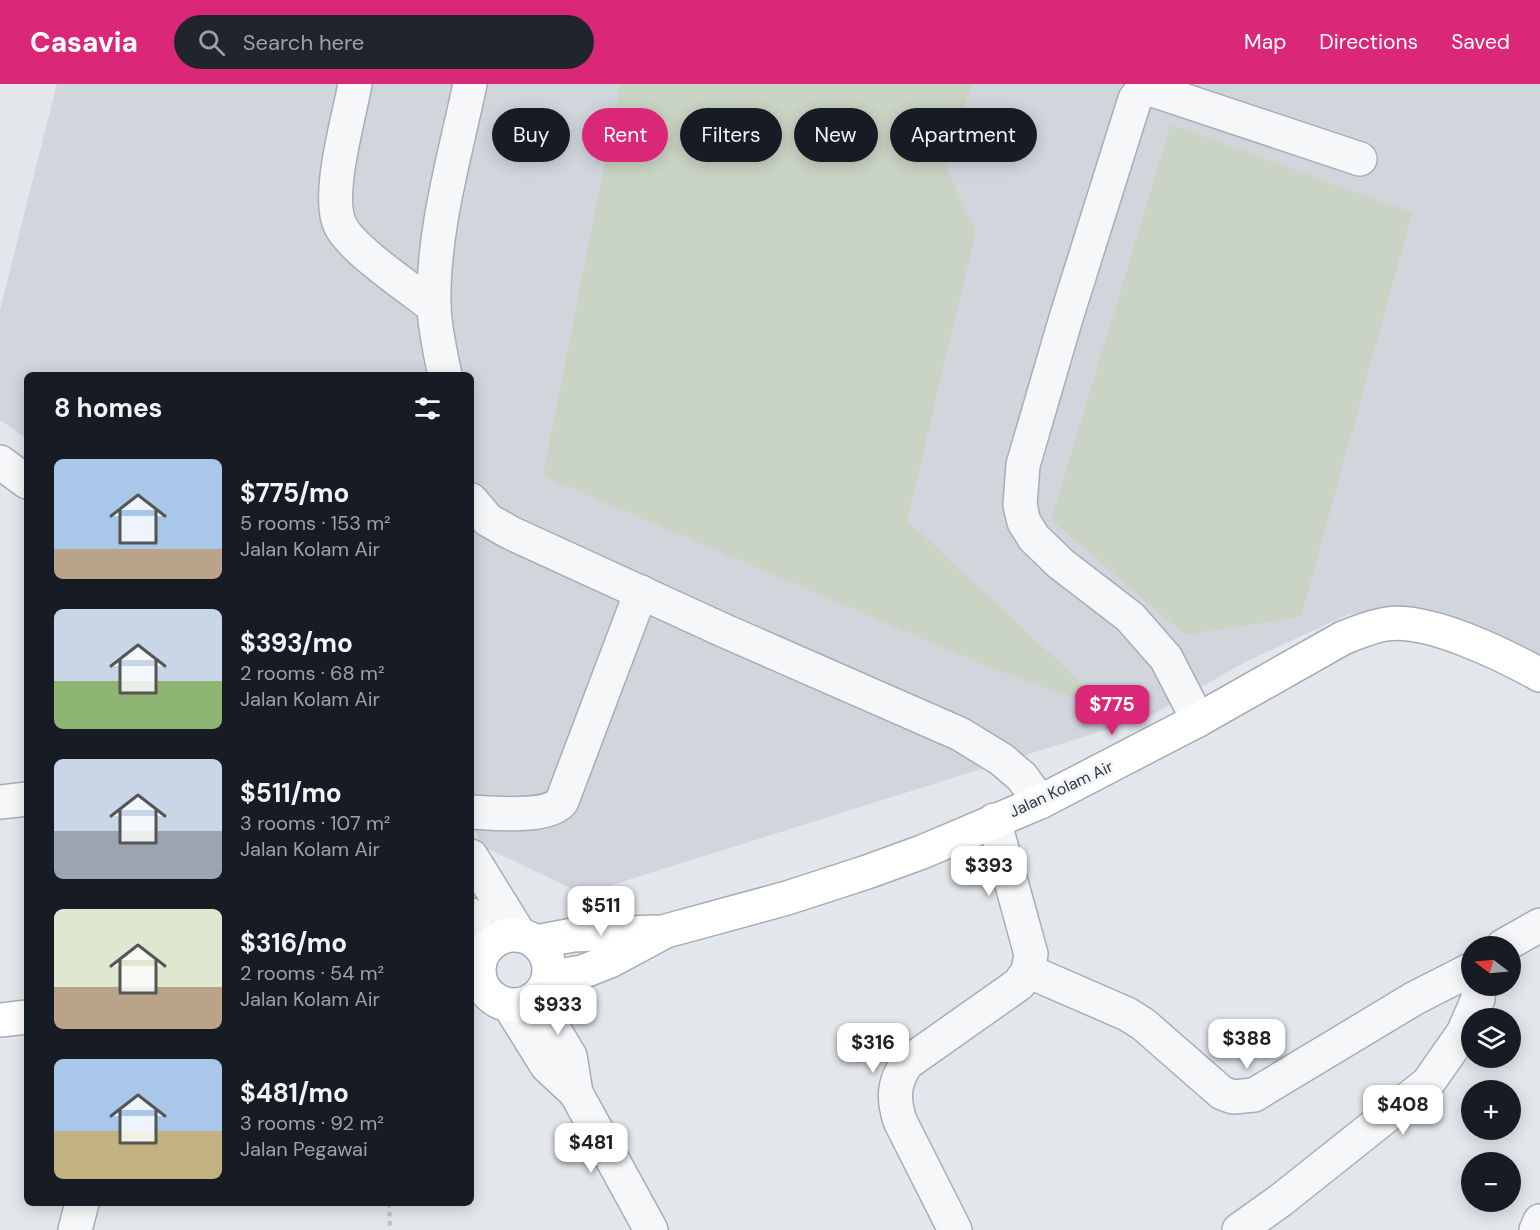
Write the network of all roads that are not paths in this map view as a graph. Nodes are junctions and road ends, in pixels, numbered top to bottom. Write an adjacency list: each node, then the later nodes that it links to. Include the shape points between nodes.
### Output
1 (355, 84): 4 (street, via 334,192 340,225 386,270)
2 (470, 84): 4 (street, via 444,209)
3 (1360, 159): 11 (street, via 1153,90 1141,91 1083,263 1026,453 1020,505 1034,538 1130,617 1166,658)
4 (434, 306): 5 (street)
5 (444, 372)
6 (0, 462): 7 (street)
7 (24, 480)
8 (474, 504): 9 (street, via 488,520 511,533)
9 (641, 592): 14 (street, via 960,734 1001,759 1022,777); 15 (street, via 562,801 540,812)
10 (1540, 675): 11 (main road, Jalan Kolam Air, via 1471,641 1409,624 1389,623 1343,638)
11 (1198, 720): 14 (main road, Jalan Kolam Air)
12 (24, 799): 13 (street)
13 (0, 802)
14 (1040, 802): 16 (main road, Jalan Kolam Air)
15 (474, 812)
16 (994, 820): 19 (main road, Jalan Kolam Air, via 867,872); 24 (street, via 1031,954)
17 (474, 860): 22 (street)
18 (1540, 925): 21 (street)
19 (666, 932): 22 (main road, Jalan Kolam Air); 26 (main road, Jalan Kolam Air)
20 (474, 934): 23 (street)
21 (1521, 936)
22 (528, 938): 23 (main road, via 499,938); 26 (main road, via 543,949 549,968)
23 (479, 965): 26 (main road, via 494,999)
24 (1028, 971): 25 (street, via 1127,1014 1222,1093 1233,1097 1254,1095); 34 (street, via 1019,984 907,1063 899,1074 894,1103 900,1121)
25 (1461, 975)
26 (531, 994): 33 (street, via 570,1056 576,1093)
27 (1478, 996): 35 (street, via 1463,1033 1428,1083)
28 (24, 1017): 29 (main road)
29 (0, 1020)
30 (81, 1206): 32 (street)
31 (1540, 1221): 36 (street)
32 (75, 1230)
33 (651, 1230)
34 (955, 1230)
35 (1239, 1230)
36 (1536, 1230)

